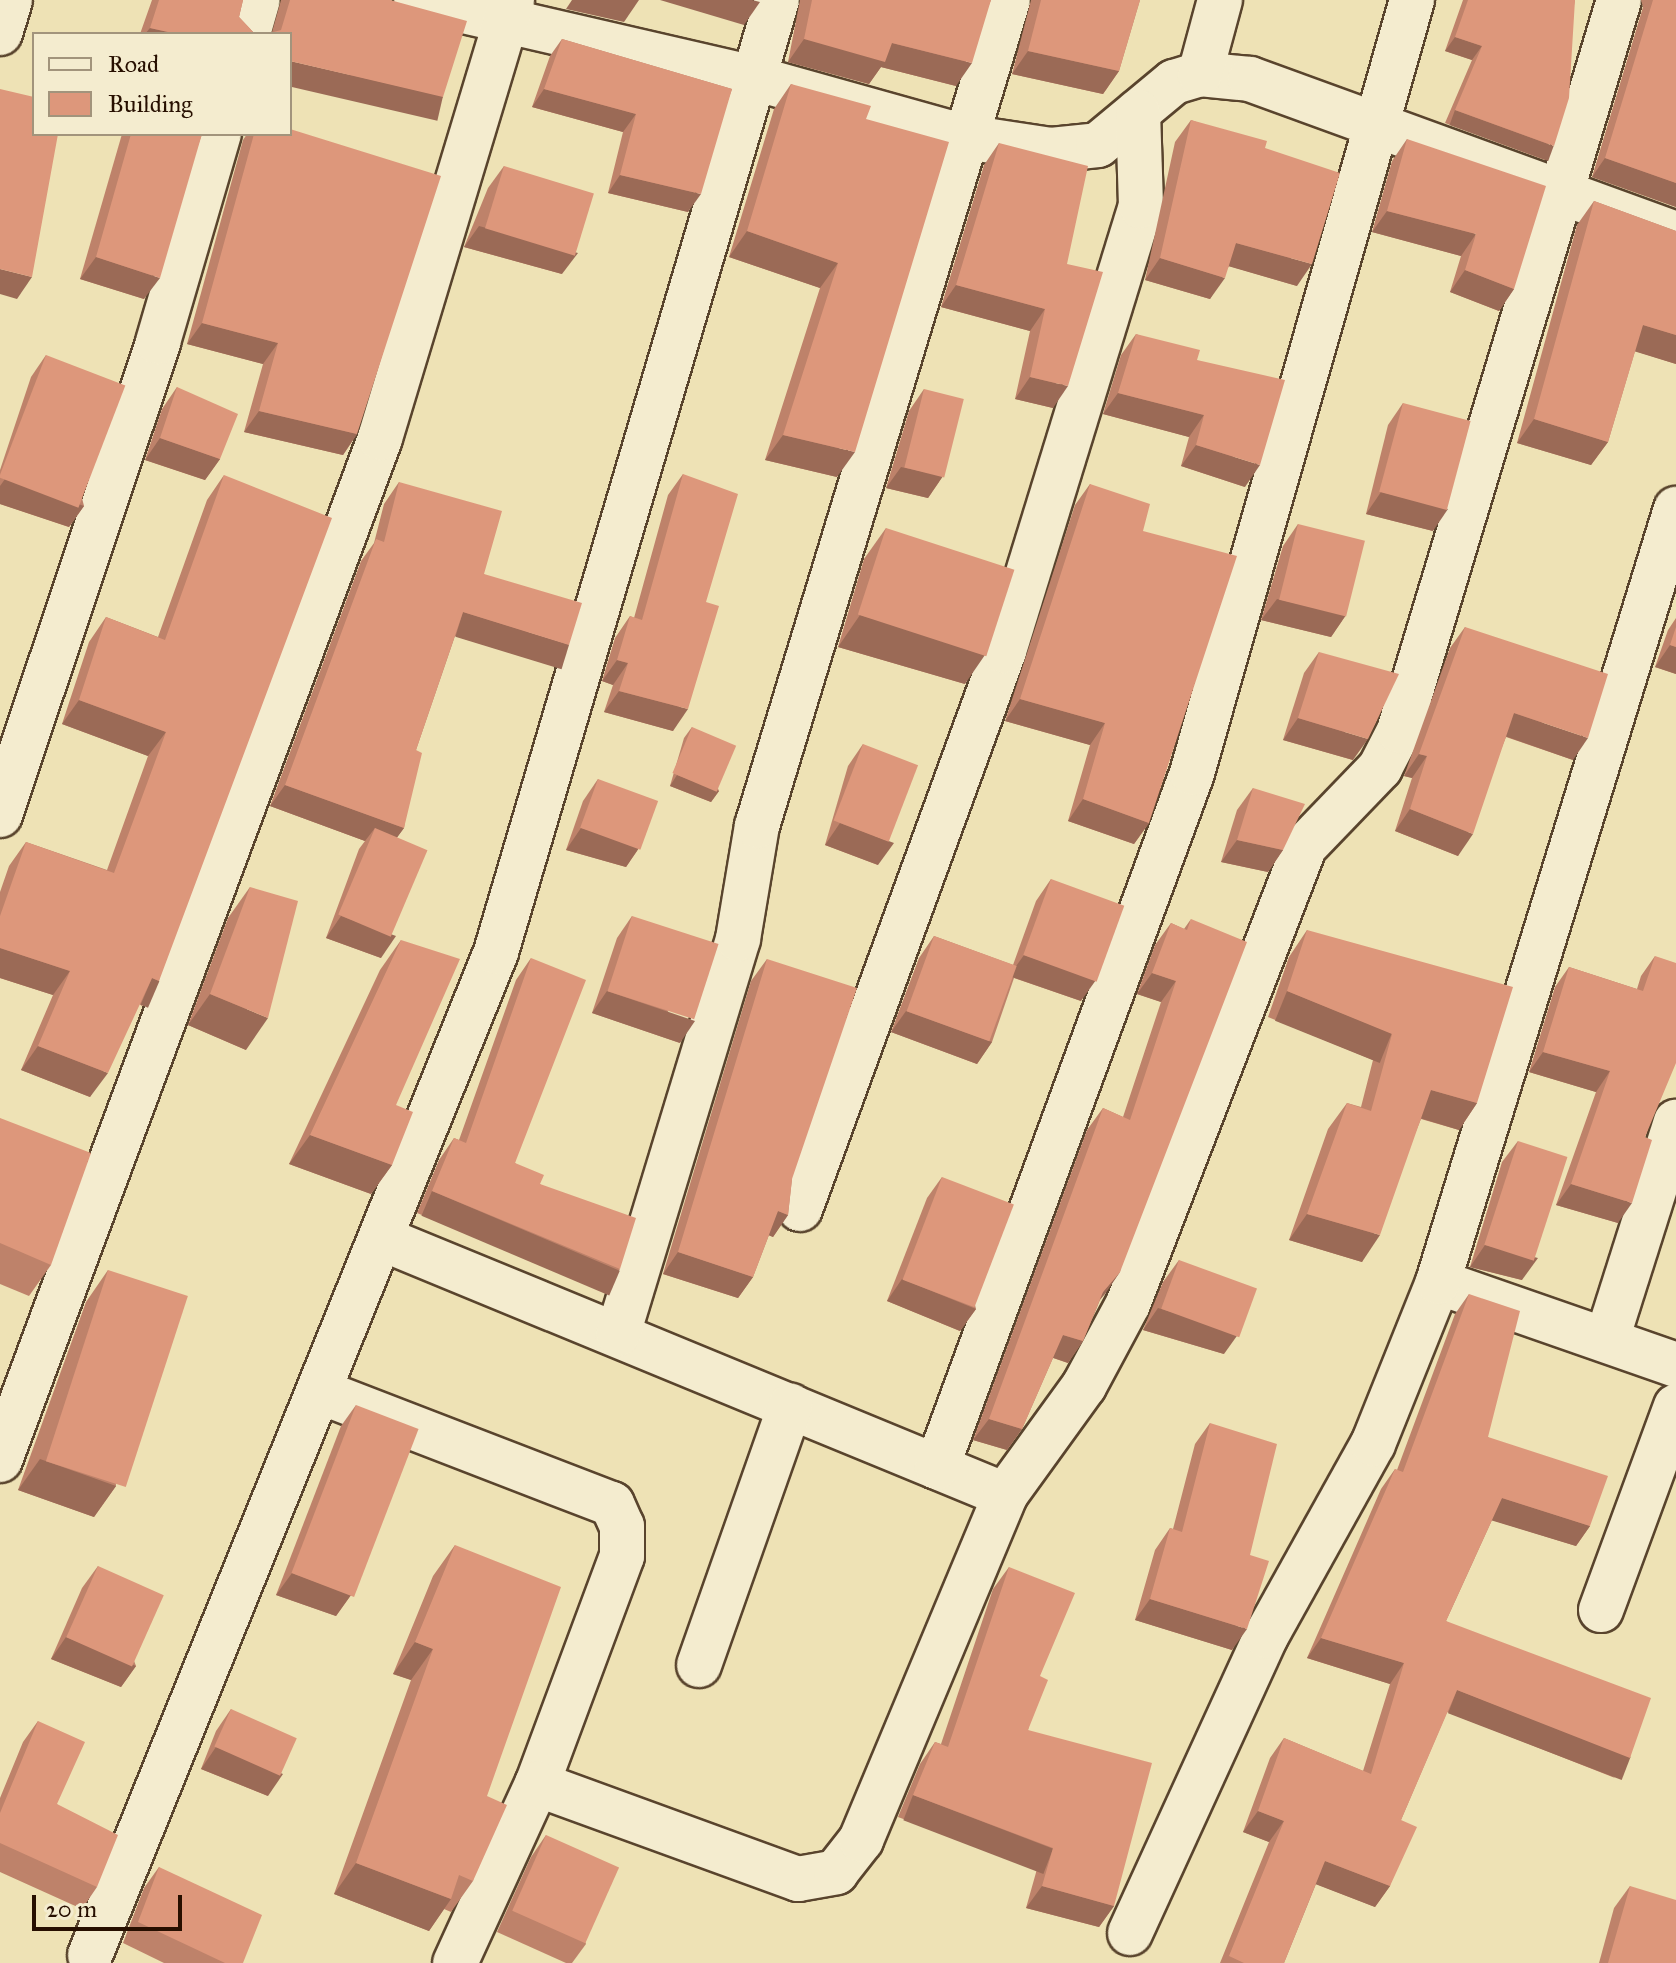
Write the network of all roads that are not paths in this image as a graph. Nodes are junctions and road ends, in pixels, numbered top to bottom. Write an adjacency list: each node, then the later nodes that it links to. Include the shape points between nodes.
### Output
1 (10, 0): 11 (street)
2 (258, 0): 10 (street)
3 (416, 0): 9 (street)
4 (777, 0): 13 (street)
5 (1008, 0): 17 (street)
6 (1220, 0): 12 (street)
7 (1412, 0): 15 (street)
8 (1619, 0): 18 (street)
9 (509, 12): 13 (street); 32 (street, via 380,438)
10 (249, 32)
11 (0, 33)
12 (1200, 74): 14 (street, via 1174,82); 15 (street, via 1250,79)
13 (754, 78): 17 (street); 24 (street, via 496,952)
14 (1138, 112): 17 (street, via 1098,145 1051,150); 23 (street, via 1141,206 1022,591)
15 (1377, 125): 18 (street); 33 (street, via 1192,773)
16 (218, 136): 21 (street, via 158,342)
17 (965, 137): 26 (street, via 757,826 738,939)
18 (1564, 192): 19 (street); 34 (street, via 1399,731 1380,768 1304,847 1128,1304 1084,1386)
19 (1676, 234)
20 (1676, 509): 25 (street)
21 (0, 815)
22 (1676, 1122): 27 (street)
23 (800, 1209)
24 (383, 1239): 26 (street); 29 (street)
25 (1438, 1282): 27 (street); 38 (street, via 1373,1444 1266,1636)
26 (618, 1334): 30 (street)
27 (1607, 1339): 28 (street)
28 (1676, 1365)
29 (321, 1392): 37 (street, via 612,1504 622,1526 622,1556); 39 (street)
30 (790, 1406): 33 (street); 36 (street)
31 (1676, 1406): 35 (street)
32 (0, 1460)
33 (937, 1467): 34 (street)
34 (1005, 1495): 37 (street, via 861,1840 836,1872 798,1879)
35 (1601, 1610)
36 (699, 1665)
37 (537, 1784): 40 (street)
38 (1130, 1933)
39 (90, 1955)
40 (455, 1963)

